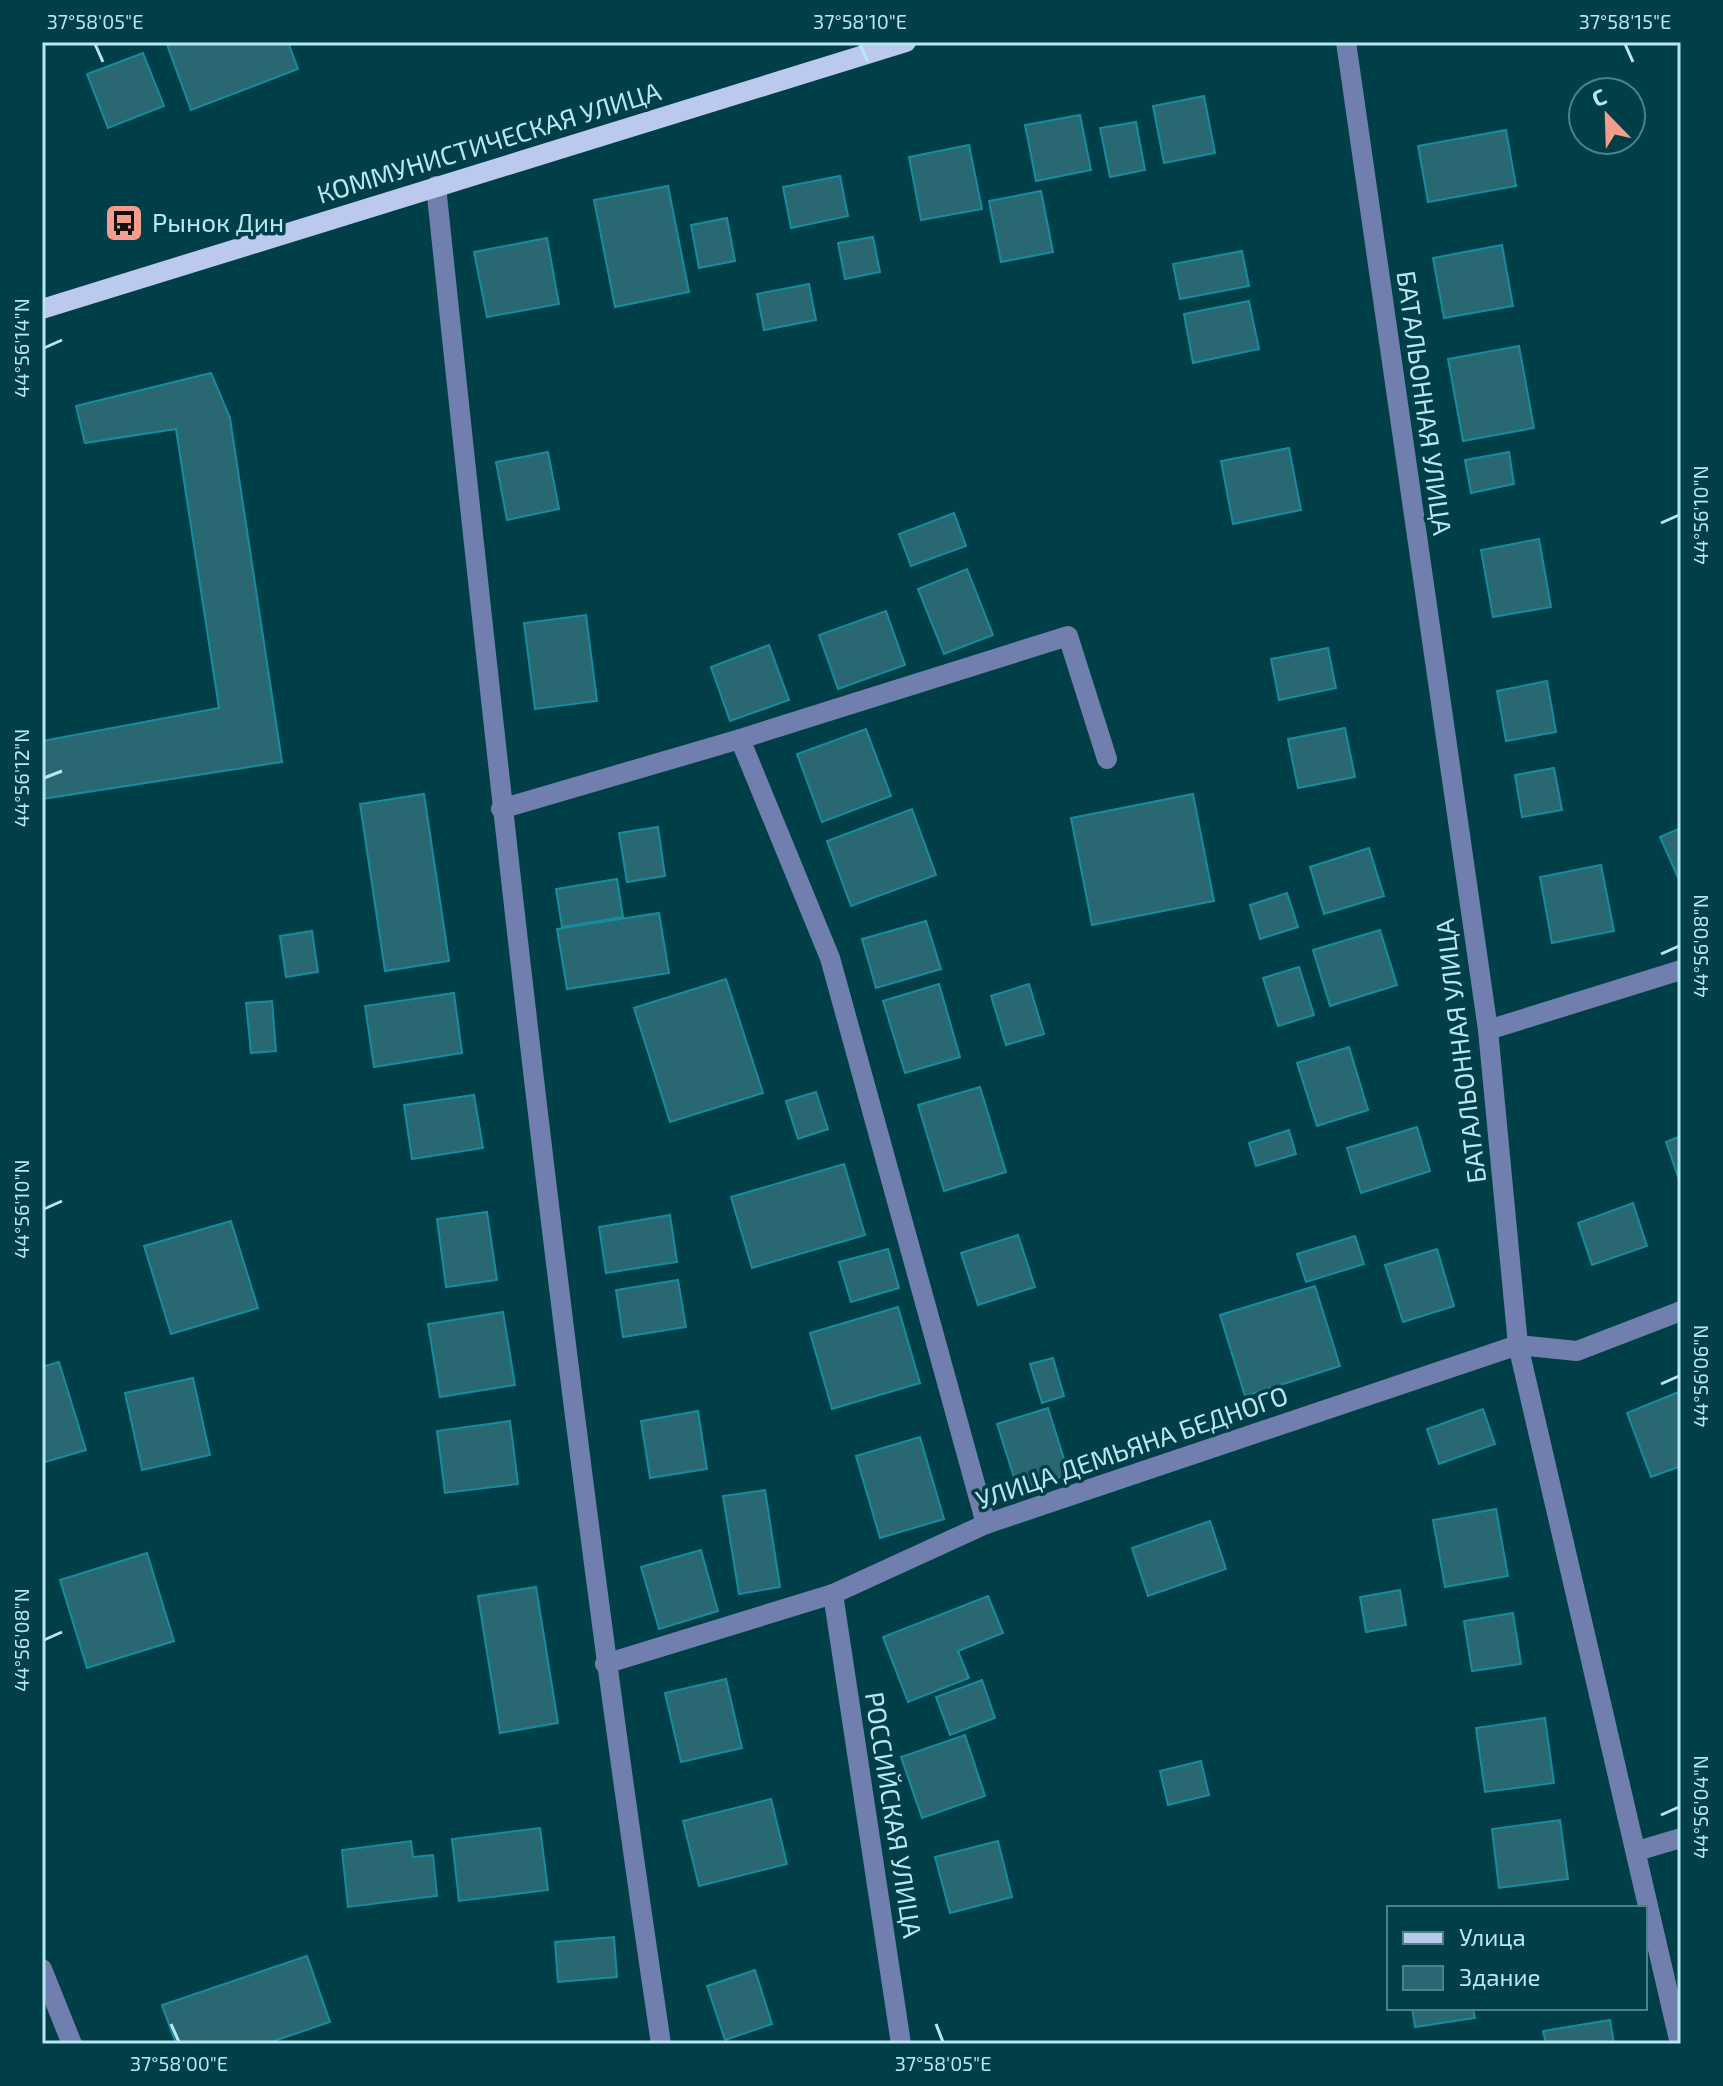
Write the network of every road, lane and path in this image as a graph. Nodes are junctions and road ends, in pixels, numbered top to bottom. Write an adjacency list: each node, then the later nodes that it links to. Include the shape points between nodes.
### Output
1 (906, 42): 3 (main road, КОММУНИСТИЧЕСКАЯ УЛИЦА)
2 (1346, 42): 9 (street, БАТАЛЬОННАЯ УЛИЦА)
3 (436, 186): 4 (main road, КОММУНИСТИЧЕСКАЯ УЛИЦА); 7 (street)
4 (42, 309)
5 (740, 739): 6 (street, via 1068,636); 7 (street); 12 (street, via 830,958)
6 (1107, 759)
7 (501, 809): 14 (street)
8 (1681, 970): 9 (street)
9 (1488, 1030): 11 (street, БАТАЛЬОННАЯ УЛИЦА)
10 (1681, 1311): 11 (street, УЛИЦА ДЕМЬЯНА БЕДНОГО, via 1577,1351)
11 (1518, 1345): 12 (street, УЛИЦА ДЕМЬЯНА БЕДНОГО); 16 (street, БАТАЛЬОННАЯ УЛИЦА)
12 (986, 1524): 13 (street, УЛИЦА ДЕМЬЯНА БЕДНОГО)
13 (833, 1594): 14 (street, УЛИЦА ДЕМЬЯНА БЕДНОГО); 20 (street, РОССИЙСКАЯ УЛИЦА)
14 (605, 1664): 19 (street)
15 (1681, 1838): 16 (street)
16 (1637, 1851): 21 (street, БАТАЛЬОННАЯ УЛИЦА)
17 (42, 1969): 18 (street)
18 (72, 2044)
19 (661, 2044)
20 (901, 2044)
21 (1680, 2044)

